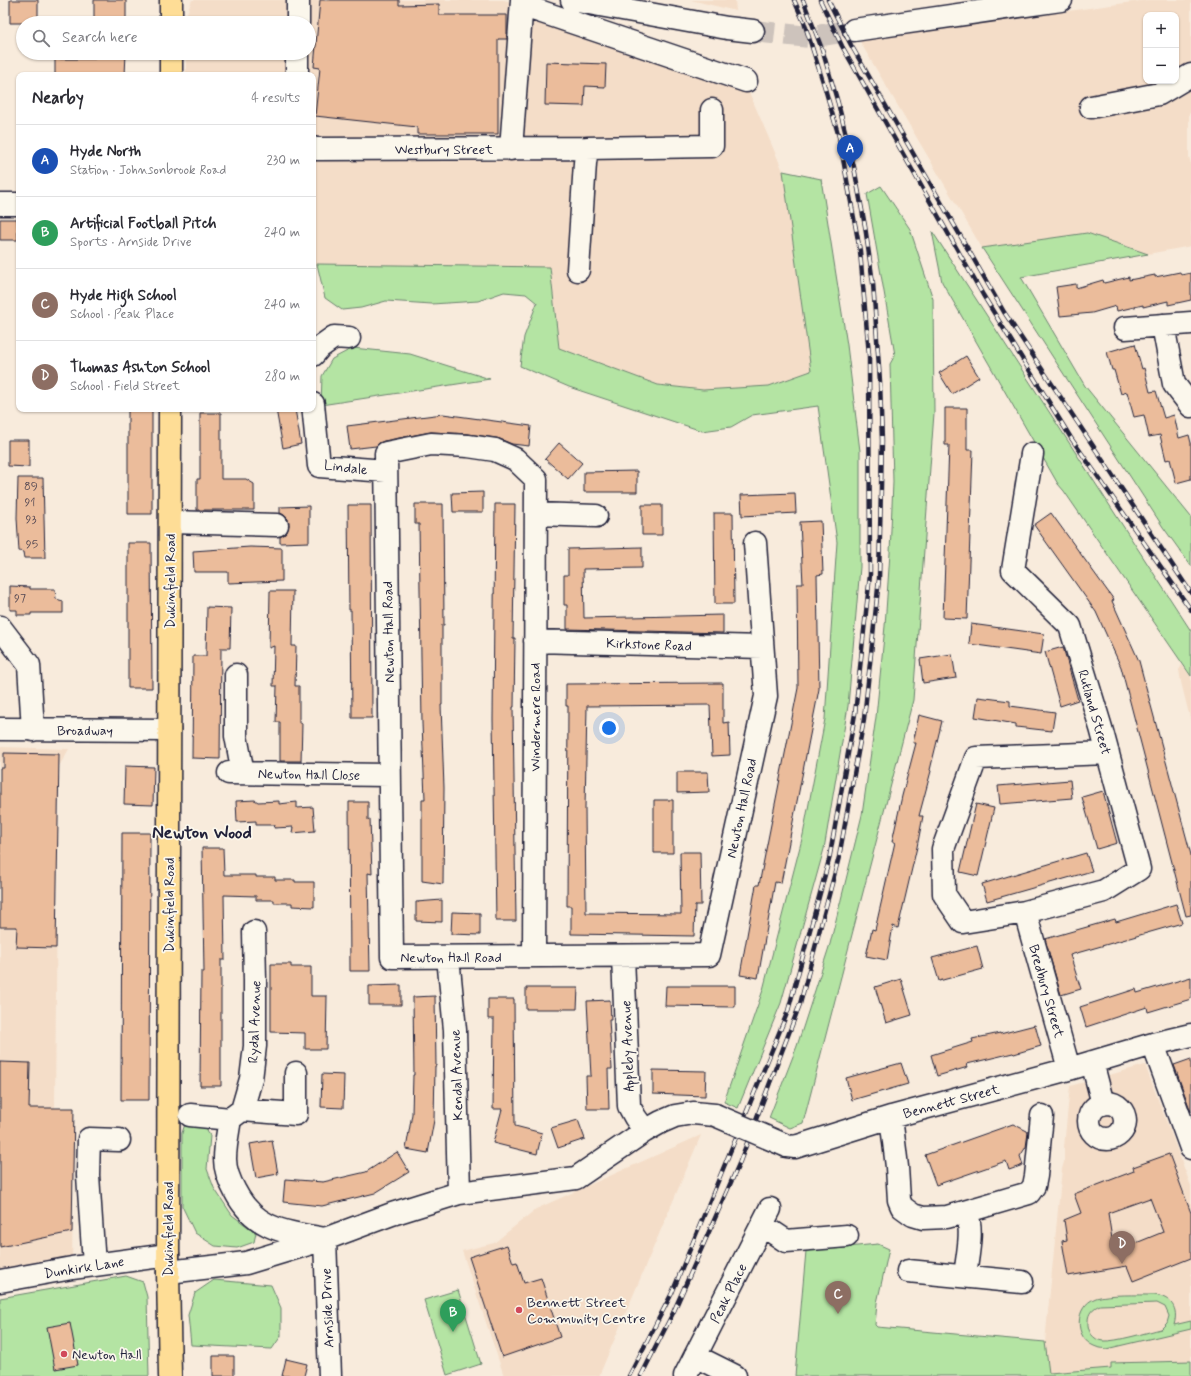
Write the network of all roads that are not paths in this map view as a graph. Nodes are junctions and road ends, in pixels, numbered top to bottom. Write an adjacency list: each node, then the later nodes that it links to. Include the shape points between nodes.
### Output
1 (171, 0): 7 (main road)
2 (298, 0): 8 (street)
3 (522, 0): 20 (street)
4 (527, 0): 16 (street, via 530,8)
5 (572, 0): 10 (street)
6 (1061, 0): 9 (street)
7 (171, 16)
8 (298, 16)
9 (854, 30)
10 (753, 31)
11 (171, 60): 13 (main road)
12 (297, 60): 14 (street)
13 (171, 72)
14 (297, 72)
15 (1191, 75): 17 (street, via 1159,94)
16 (746, 81)
17 (1091, 107)
18 (712, 110): 21 (street, Westbury Street, via 712,146)
19 (316, 149): 20 (street, Westbury Street)
20 (511, 149): 21 (street, Westbury Street)
21 (581, 149): 24 (street, via 585,163)
22 (0, 204): 23 (street)
23 (16, 204)
24 (578, 270)
25 (1191, 323): 26 (street)
26 (1163, 325): 27 (street); 30 (street, via 1174,384)
27 (1125, 328)
28 (349, 338): 29 (street, via 334,337)
29 (316, 352)
30 (1191, 406)
31 (170, 412): 38 (main road, Dukinfield Road)
32 (314, 412): 34 (street, Lindale, via 319,466)
33 (1032, 454): 48 (street, Rutland Street, via 1013,570 1070,626)
34 (386, 471): 35 (street, Newton Hall Road, via 386,453 431,444 495,450 515,459); 49 (street, Newton Hall Road)
35 (536, 479): 36 (street, Windermere Road)
36 (536, 514): 37 (street); 42 (street, Windermere Road)
37 (596, 516)
38 (170, 522): 39 (street); 47 (main road, Dukinfield Road)
39 (277, 525)
40 (755, 543): 43 (street, Newton Hall Road)
41 (0, 627): 46 (street, via 29,666)
42 (535, 641): 43 (street, Kirkstone Road); 52 (street, Windermere Road)
43 (762, 647): 53 (street, Newton Hall Road, via 766,696 709,955)
44 (236, 675): 49 (street, Newton Hall Close, via 236,773)
45 (0, 729): 46 (street, Broadway)
46 (33, 730): 47 (street, Broadway)
47 (169, 730): 72 (main road, Dukinfield Road)
48 (1108, 753): 50 (street, Rutland Street, via 1139,869 1104,891); 50 (street, via 976,758 943,849 944,894 963,922)
49 (389, 775): 54 (street, Newton Hall Road, via 392,957)
50 (1025, 912): 58 (street, Bredbury Street)
51 (254, 932): 61 (street, Rydal Avenue, via 255,1046 251,1079)
52 (534, 956): 53 (street, Newton Hall Road); 54 (street, Newton Hall Road)
53 (623, 956): 65 (street, Appleby Avenue, via 629,1106)
54 (448, 957): 68 (street, Kendal Avenue, via 455,1030)
55 (1191, 1035): 56 (street, Bennett Street)
56 (1154, 1044): 57 (street, Bennett Street); 67 (street)
57 (1092, 1062): 58 (street, Bennett Street); 60 (street)
58 (1069, 1069): 64 (street, Bennett Street)
59 (296, 1072): 61 (street, via 296,1114)
60 (1103, 1104)
61 (236, 1114): 62 (street); 71 (street, Rydal Avenue, via 225,1160 230,1183 241,1202 252,1215 267,1225)
62 (190, 1115)
63 (1042, 1116): 69 (street, via 1036,1176 1032,1190)
64 (891, 1117): 65 (street, Bennett Street, bridge, via 795,1147 787,1146 715,1115 694,1113 675,1116); 69 (street, via 899,1200 902,1207 923,1218 947,1217)
65 (645, 1131): 68 (street, Bennett Street, via 576,1178)
66 (119, 1140): 73 (street, via 89,1139 88,1174)
67 (1191, 1148)
68 (459, 1193): 71 (street, Dunkirk Lane)
69 (966, 1212): 75 (street, via 970,1228)
70 (847, 1236): 78 (street, Peak Place, via 786,1241 766,1217)
71 (325, 1239): 72 (street, Dunkirk Lane, via 246,1263); 80 (street, Arnside Drive)
72 (168, 1263): 73 (street, Dunkirk Lane); 79 (main road, Dukinfield Road)
73 (94, 1265): 76 (street, Dunkirk Lane)
74 (908, 1271): 75 (street)
75 (966, 1276): 77 (street)
76 (0, 1281)
77 (1022, 1282)
78 (696, 1356): 81 (street, Peak Place); 82 (street)
79 (170, 1376)
80 (330, 1376)
81 (685, 1376)
82 (735, 1376)

